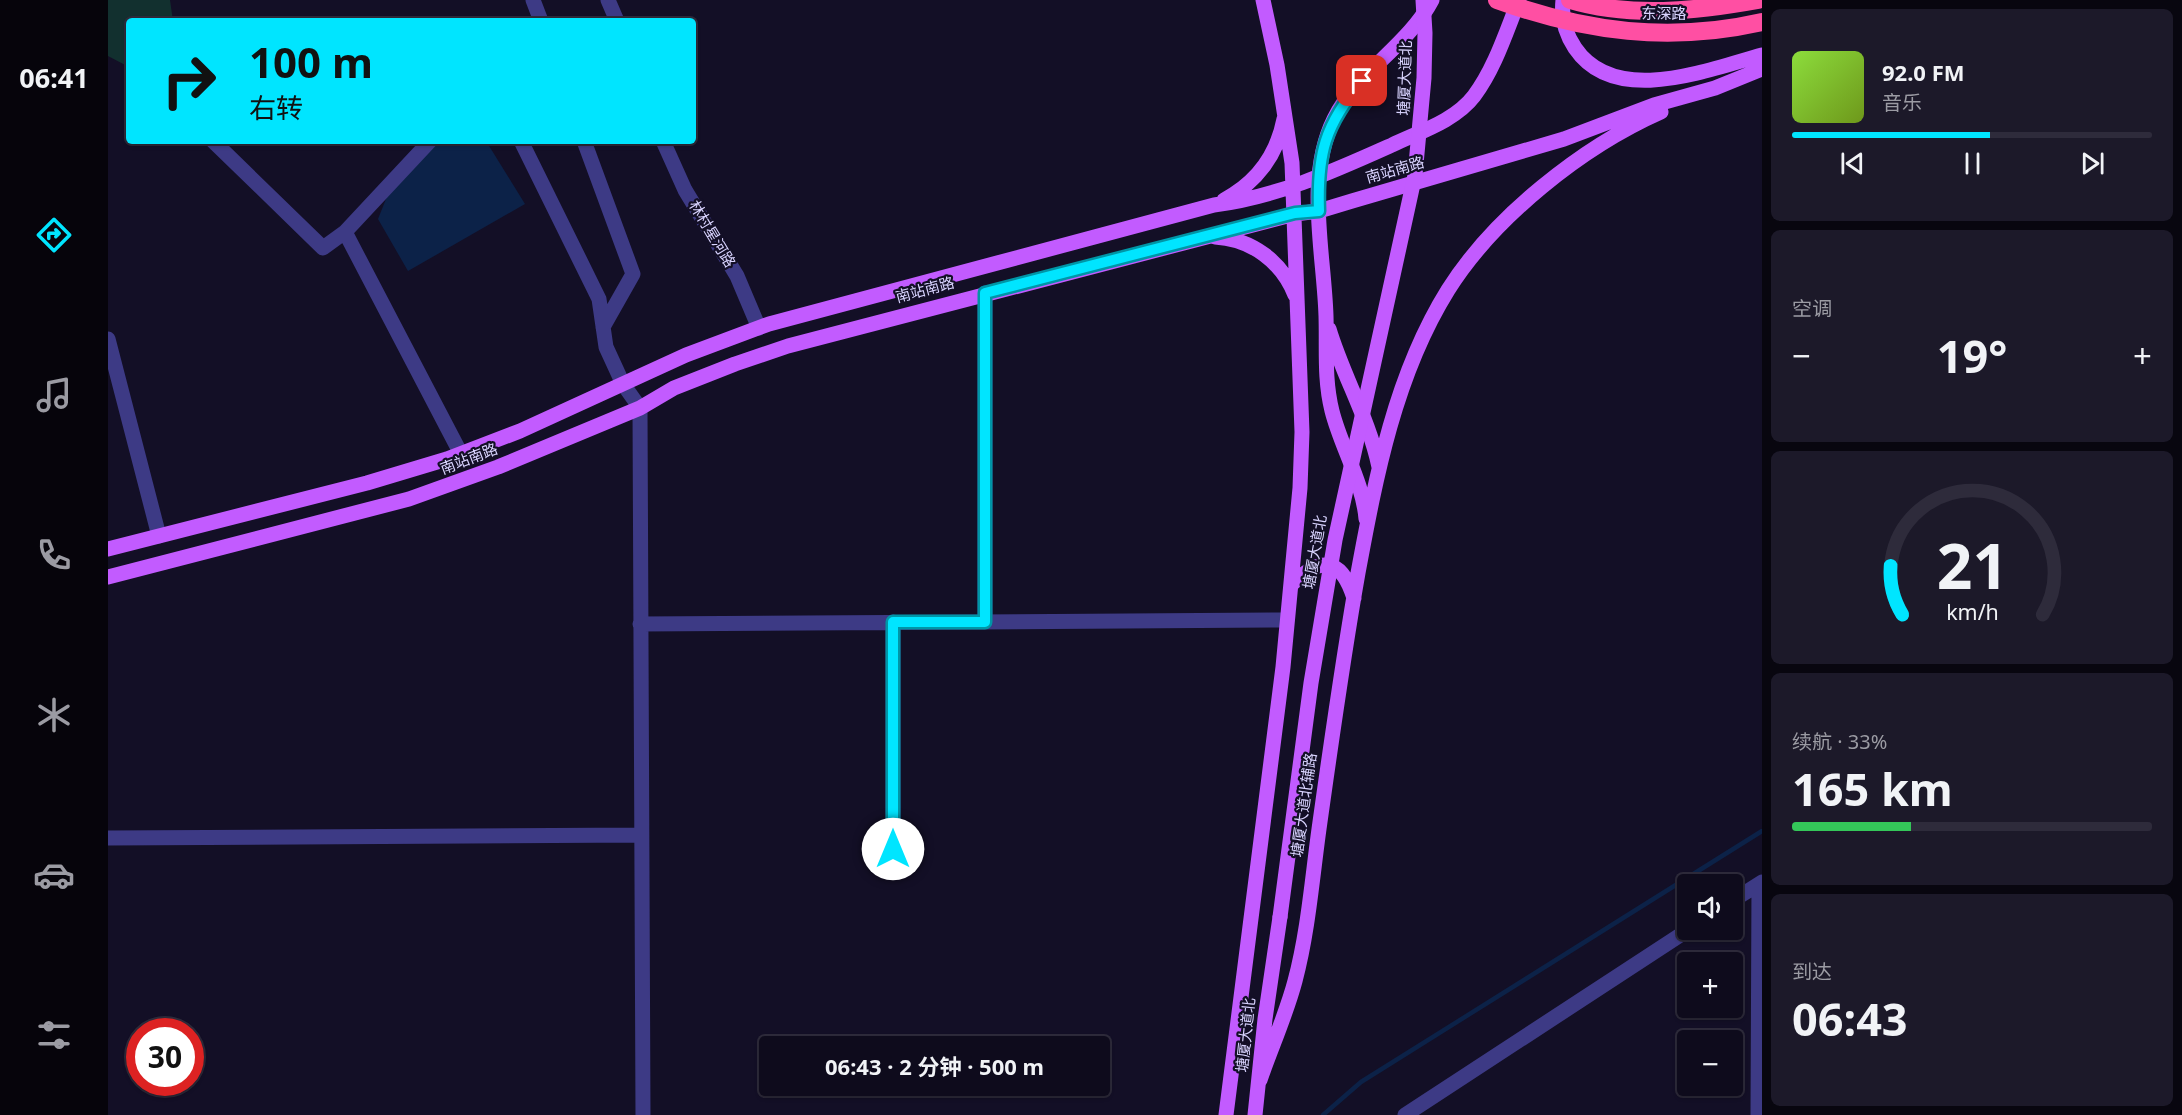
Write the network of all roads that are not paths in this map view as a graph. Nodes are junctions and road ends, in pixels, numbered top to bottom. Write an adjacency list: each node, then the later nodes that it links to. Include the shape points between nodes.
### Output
1 (533, 0): 11 (street)
2 (608, 0): 12 (street)
3 (1263, 0): 17 (main road, 塘厦大道北)
4 (1423, 0): 56 (main road, 塘厦大道北, bridge, via 1424,78 1415,175 1335,540 1311,683)
5 (1432, 0): 23 (main road, 塘厦大道北辅路, via 1411,31 1362,81 1336,116 1323,150)
6 (1497, 0): 13 (highway, 东深路, bridge, via 1558,20 1632,32 1694,32)
7 (1519, 0): 23 (main road, 南站南路, via 1488,72 1473,97 1460,109 1434,126)
8 (1563, 0): 14 (main road, via 1563,23 1576,50 1592,66 1617,78 1655,81)
9 (1570, 0): 10 (highway, 东深路, via 1681,11)
10 (1758, 0)
11 (540, 18)
12 (615, 18)
13 (1762, 22)
14 (1762, 55)
15 (1762, 69): 16 (main road, 南站南路)
16 (1715, 88): 26 (main road, 南站南路, via 1654,105 1528,150); 39 (main road, via 1642,120 1594,148 1540,190 1484,243 1449,289 1419,346)
17 (1285, 110): 24 (main road, 塘厦大道北); 25 (main road, via 1278,139 1260,173 1247,186)
18 (216, 144): 28 (street, via 323,248)
19 (427, 144): 28 (street)
20 (523, 144): 33 (street, via 599,299)
21 (585, 144): 33 (street, via 633,274)
22 (664, 144): 34 (street, 林村星河路, via 685,190 737,276)
23 (1319, 177): 24 (main road, 南站南路); 26 (main road, 塘厦大道北辅路)
24 (1294, 187): 25 (main road, 南站南路); 27 (main road, 塘厦大道北)
25 (1214, 205): 34 (main road, 南站南路)
26 (1319, 211): 27 (main road, 南站南路); 32 (main road, 塘厦大道北辅路)
27 (1295, 213): 29 (main road, 南站南路); 31 (main road, 塘厦大道北)
28 (345, 232): 38 (street)
29 (1205, 236): 30 (main road, 南站南路); 31 (main road, via 1232,240 1270,257 1290,283)
30 (985, 293): 37 (main road, 南站南路, via 788,346 674,388); 48 (street)
31 (1299, 307): 44 (main road, 塘厦大道北, via 1302,432)
32 (1326, 318): 39 (main road, 塘厦大道北辅路, via 1372,439); 40 (main road, 塘厦大道北辅路, via 1328,390 1337,429 1362,499)
33 (603, 327): 36 (street, via 606,347)
34 (759, 328): 36 (main road, 南站南路)
35 (108, 339): 41 (street)
36 (622, 384): 37 (street); 38 (main road, 南站南路)
37 (640, 408): 43 (main road, 南站南路, via 498,468 409,500); 49 (street)
38 (461, 454): 41 (main road, 南站南路, via 367,483)
39 (1379, 470): 40 (main road, 塘厦大道北辅路)
40 (1366, 530): 45 (main road, 塘厦大道北辅路)
41 (159, 536): 42 (main road, 南站南路)
42 (108, 549)
43 (108, 576)
44 (1291, 585): 45 (main road, via 1310,569 1330,565 1341,570); 46 (main road, 塘厦大道北)
45 (1354, 598): 56 (main road, 塘厦大道北辅路, via 1304,935 1294,982)
46 (1287, 620): 48 (street); 59 (main road, 塘厦大道北)
47 (893, 622): 48 (street); 49 (street); 52 (street)
48 (985, 622)
49 (640, 624): 50 (street)
50 (641, 835): 51 (street); 58 (street)
51 (108, 838)
52 (893, 849)
53 (1760, 883): 54 (street); 61 (street)
54 (1743, 894)
55 (1677, 937): 60 (street)
56 (1260, 1080): 57 (main road, 塘厦大道北)
57 (1256, 1111)
58 (643, 1115)
59 (1226, 1115)
60 (1404, 1115)
61 (1758, 1115)

